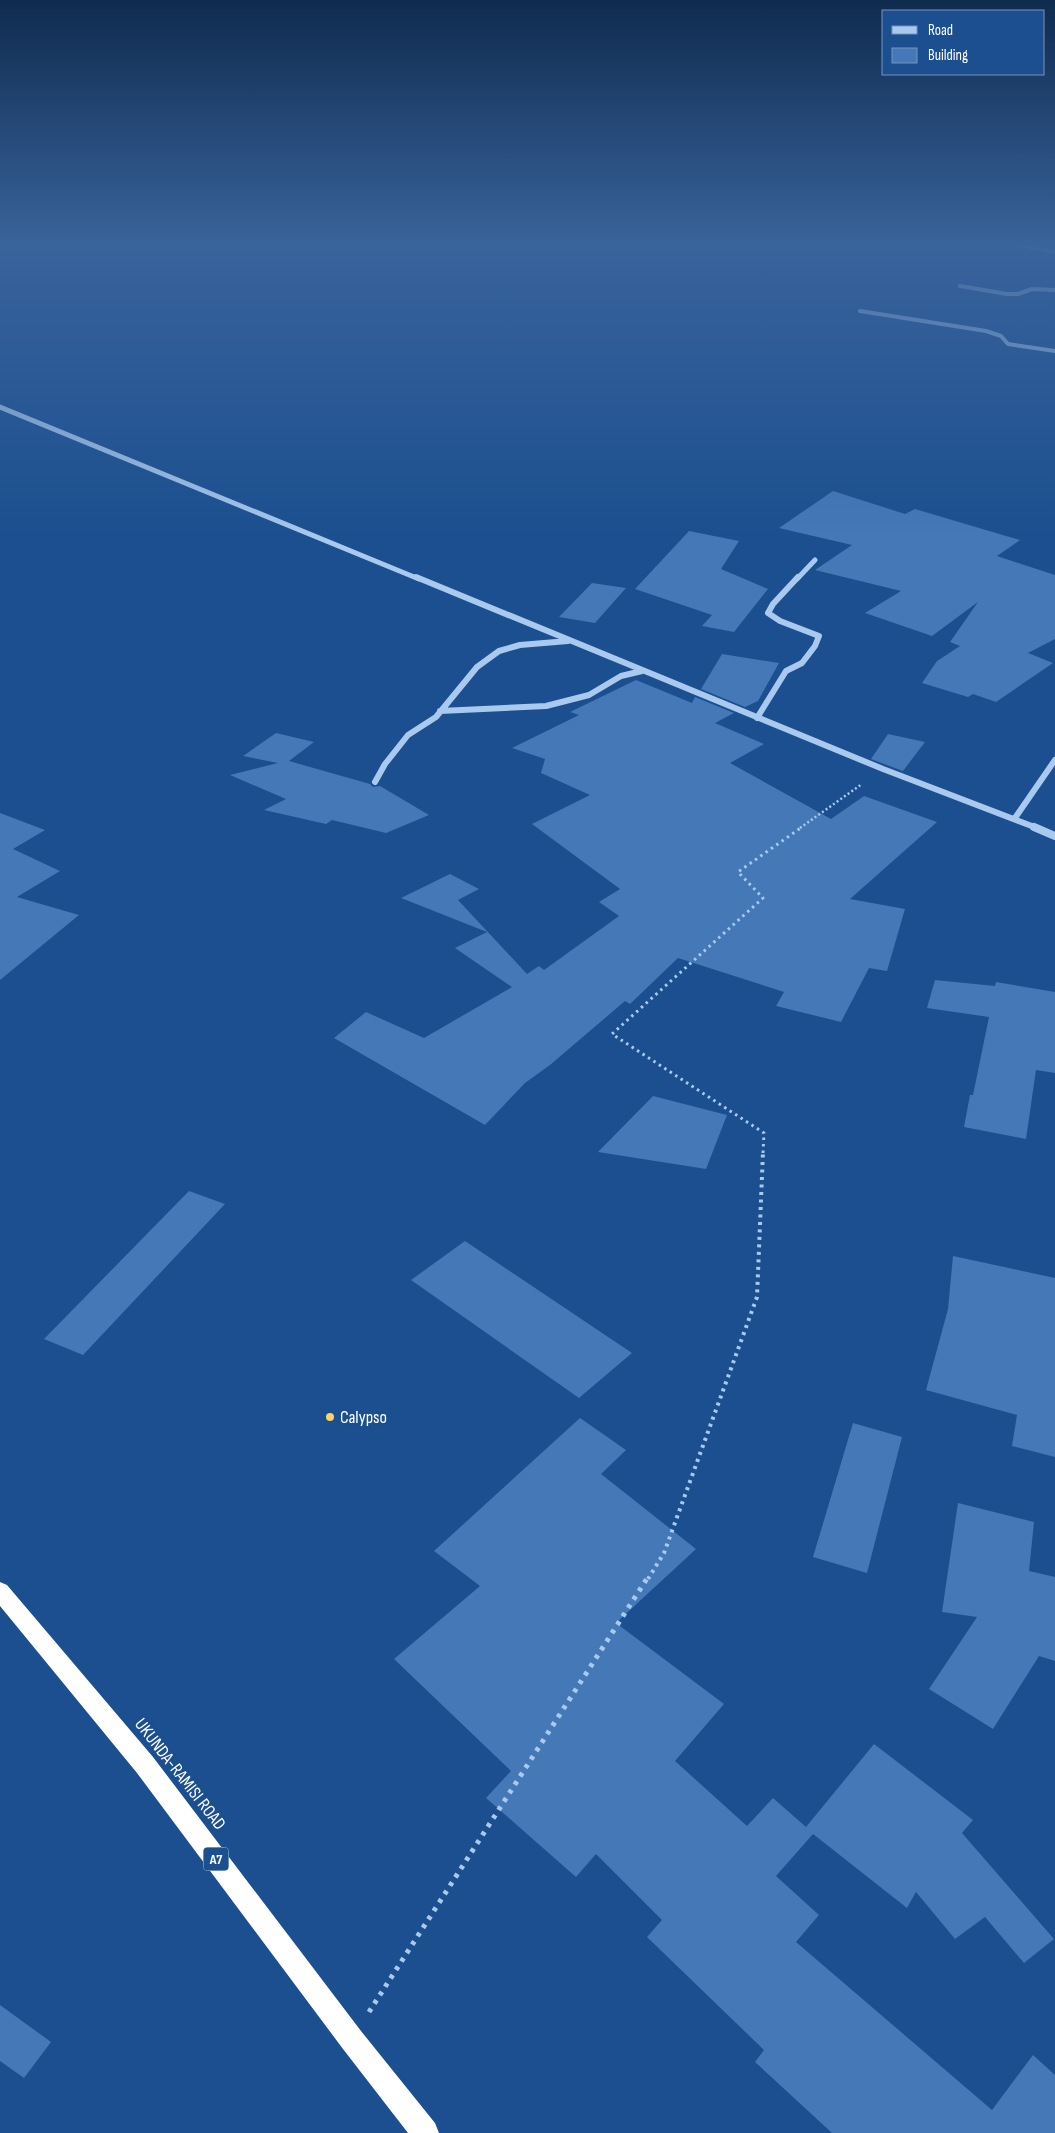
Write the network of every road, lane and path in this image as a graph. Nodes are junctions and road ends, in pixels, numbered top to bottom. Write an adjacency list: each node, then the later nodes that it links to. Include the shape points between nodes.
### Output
1 (1005, 341): 2 (street, via 1008,344)
2 (1055, 351)
3 (0, 407): 5 (street)
4 (815, 560): 8 (street, via 768,613 780,622 819,636 802,663 786,671)
5 (571, 641): 6 (street); 7 (street, via 520,644 499,651 477,667)
6 (642, 670): 7 (street, via 621,676 588,695 561,703); 8 (street)
7 (440, 711): 11 (street, via 408,735)
8 (757, 718): 10 (street)
9 (1055, 760): 12 (street)
10 (883, 769): 12 (street); 15 (path, via 738,872 763,898 612,1034 764,1132 757,1297 664,1553)
11 (374, 782)
12 (1015, 818): 13 (street)
13 (1055, 836)
14 (0, 1591): 15 (highway, UKUNDA-RAMISI ROAD / A7, via 145,1765)
15 (352, 2040): 16 (highway, UKUNDA-RAMISI ROAD / A7)
16 (425, 2133)

